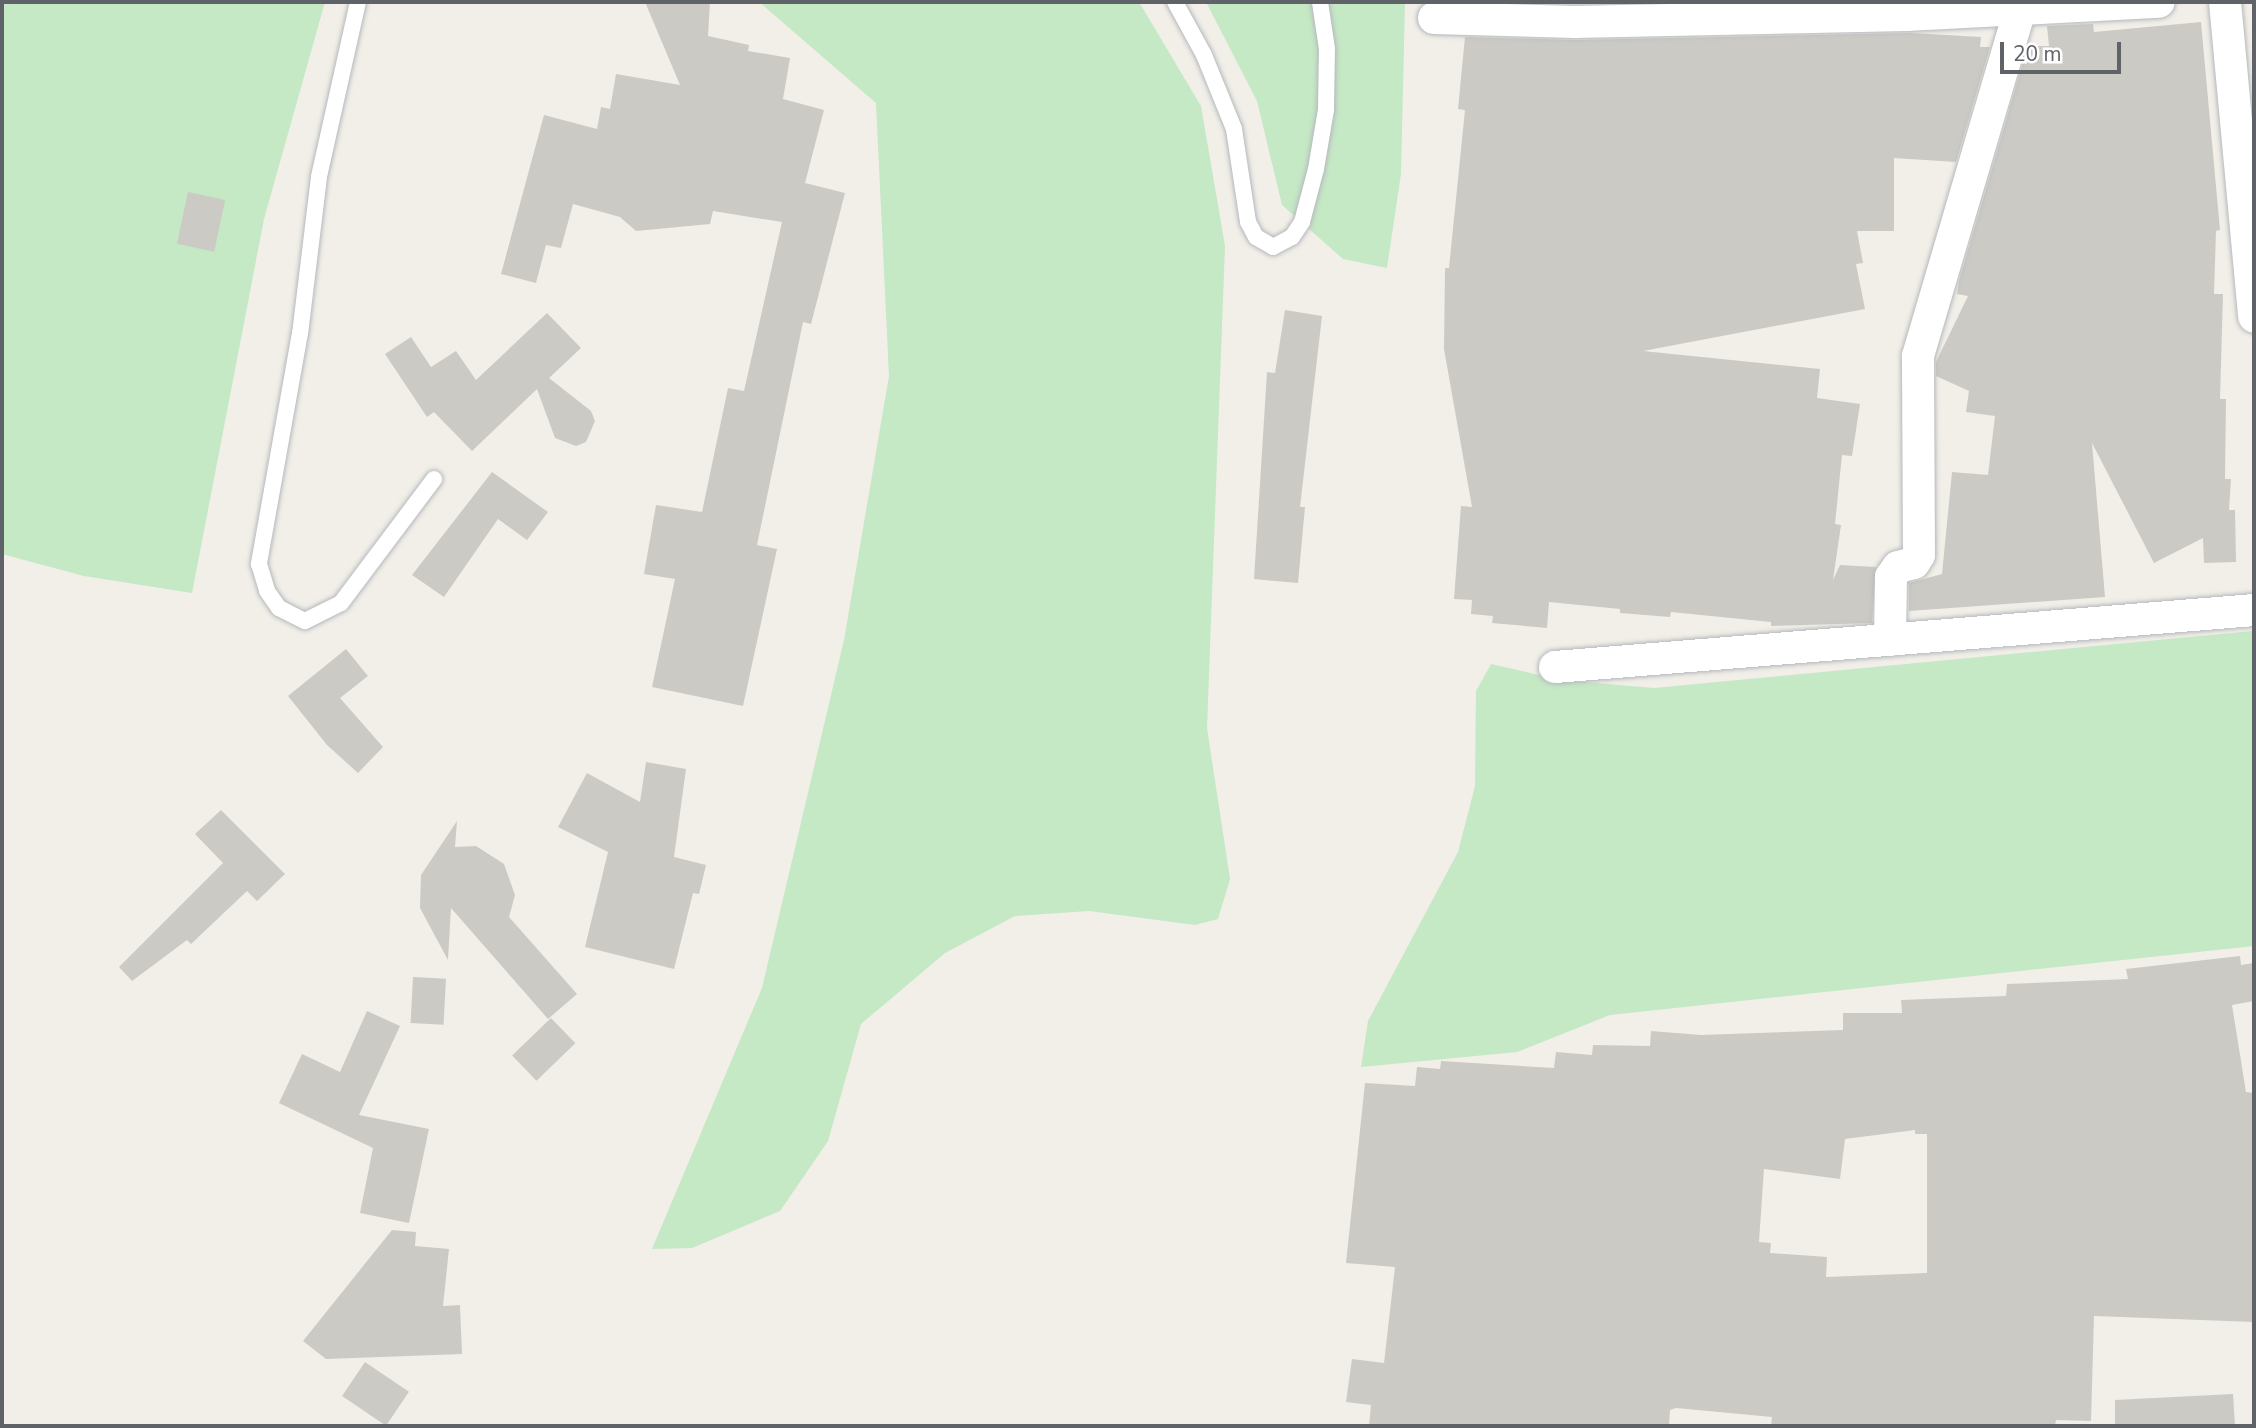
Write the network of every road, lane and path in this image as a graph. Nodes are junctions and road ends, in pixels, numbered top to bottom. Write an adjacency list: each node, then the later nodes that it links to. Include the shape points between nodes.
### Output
1 (358, 2): 9 (lane, via 319,177 300,332 258,565 267,592 279,608 305,621 341,603)
2 (1175, 2): 3 (lane, via 1234,129 1248,222 1256,237 1273,247 1292,237 1302,222 1316,169 1326,110 1327,49)
3 (1320, 2)
4 (2159, 2): 6 (street)
5 (2225, 2): 8 (street)
6 (2019, 12): 7 (street, via 1575,22); 11 (street, via 1918,356 1919,555 1891,577)
7 (1434, 18)
8 (2254, 317)
9 (434, 479)
10 (2254, 610): 11 (street)
11 (1889, 640): 12 (street)
12 (1555, 667)

